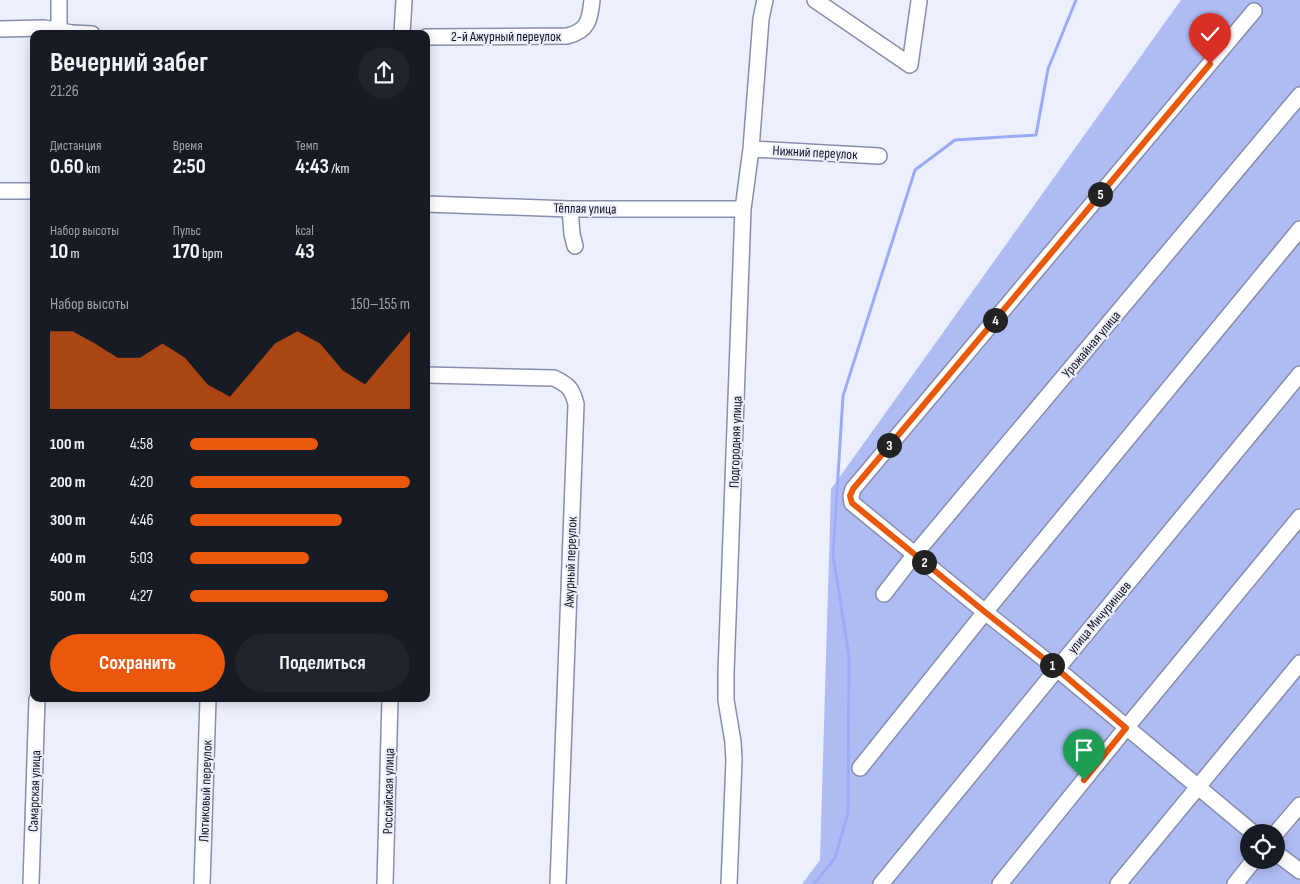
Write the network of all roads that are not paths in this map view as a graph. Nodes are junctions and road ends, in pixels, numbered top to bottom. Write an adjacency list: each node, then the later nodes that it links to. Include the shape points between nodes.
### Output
1 (59, 0): 10 (street)
2 (404, 0): 11 (street)
3 (592, 0): 12 (street, 2-й Ажурный переулок, via 586,26 577,34)
4 (765, 0): 14 (street, Подгородняя улица)
5 (815, 0): 6 (street, via 910,65)
6 (919, 1)
7 (1254, 11): 26 (street, via 853,489 852,503)
8 (0, 28): 9 (street)
9 (50, 30)
10 (59, 30)
11 (402, 30)
12 (430, 36)
13 (1300, 94): 26 (street, Урожайная улица)
14 (751, 149): 15 (street, Нижний переулок); 20 (street, Подгородняя улица)
15 (879, 156)
16 (0, 191): 17 (street)
17 (30, 191)
18 (430, 204): 19 (street, Тёплая улица)
19 (570, 209): 20 (street, Тёплая улица); 22 (street)
20 (743, 209): 47 (street, Подгородняя улица, via 726,673 734,760)
21 (1300, 229): 28 (street)
22 (575, 246)
23 (1300, 374): 30 (street, улица Мичуринцев)
24 (430, 375): 46 (street, Ажурный переулок, via 554,378 574,394)
25 (1300, 517): 34 (street)
26 (915, 554): 27 (street, Урожайная улица); 28 (street)
27 (884, 594)
28 (985, 612): 30 (street); 35 (street)
29 (1300, 663): 36 (street)
30 (1057, 669): 34 (street); 48 (street, улица Мичуринцев)
31 (37, 702): 43 (street, Самарская улица)
32 (208, 702): 44 (street, Лютиковый переулок)
33 (390, 702): 45 (street, Российская улица)
34 (1126, 728): 36 (street); 49 (street)
35 (860, 768)
36 (1198, 787): 38 (street); 50 (street)
37 (1300, 805): 39 (street)
38 (1242, 824)
39 (1284, 824)
40 (1285, 860): 42 (street)
41 (1247, 869): 51 (street)
42 (1300, 871)
43 (31, 884)
44 (202, 884)
45 (385, 884)
46 (558, 884)
47 (729, 884)
48 (882, 884)
49 (1000, 884)
50 (1118, 884)
51 (1235, 884)

